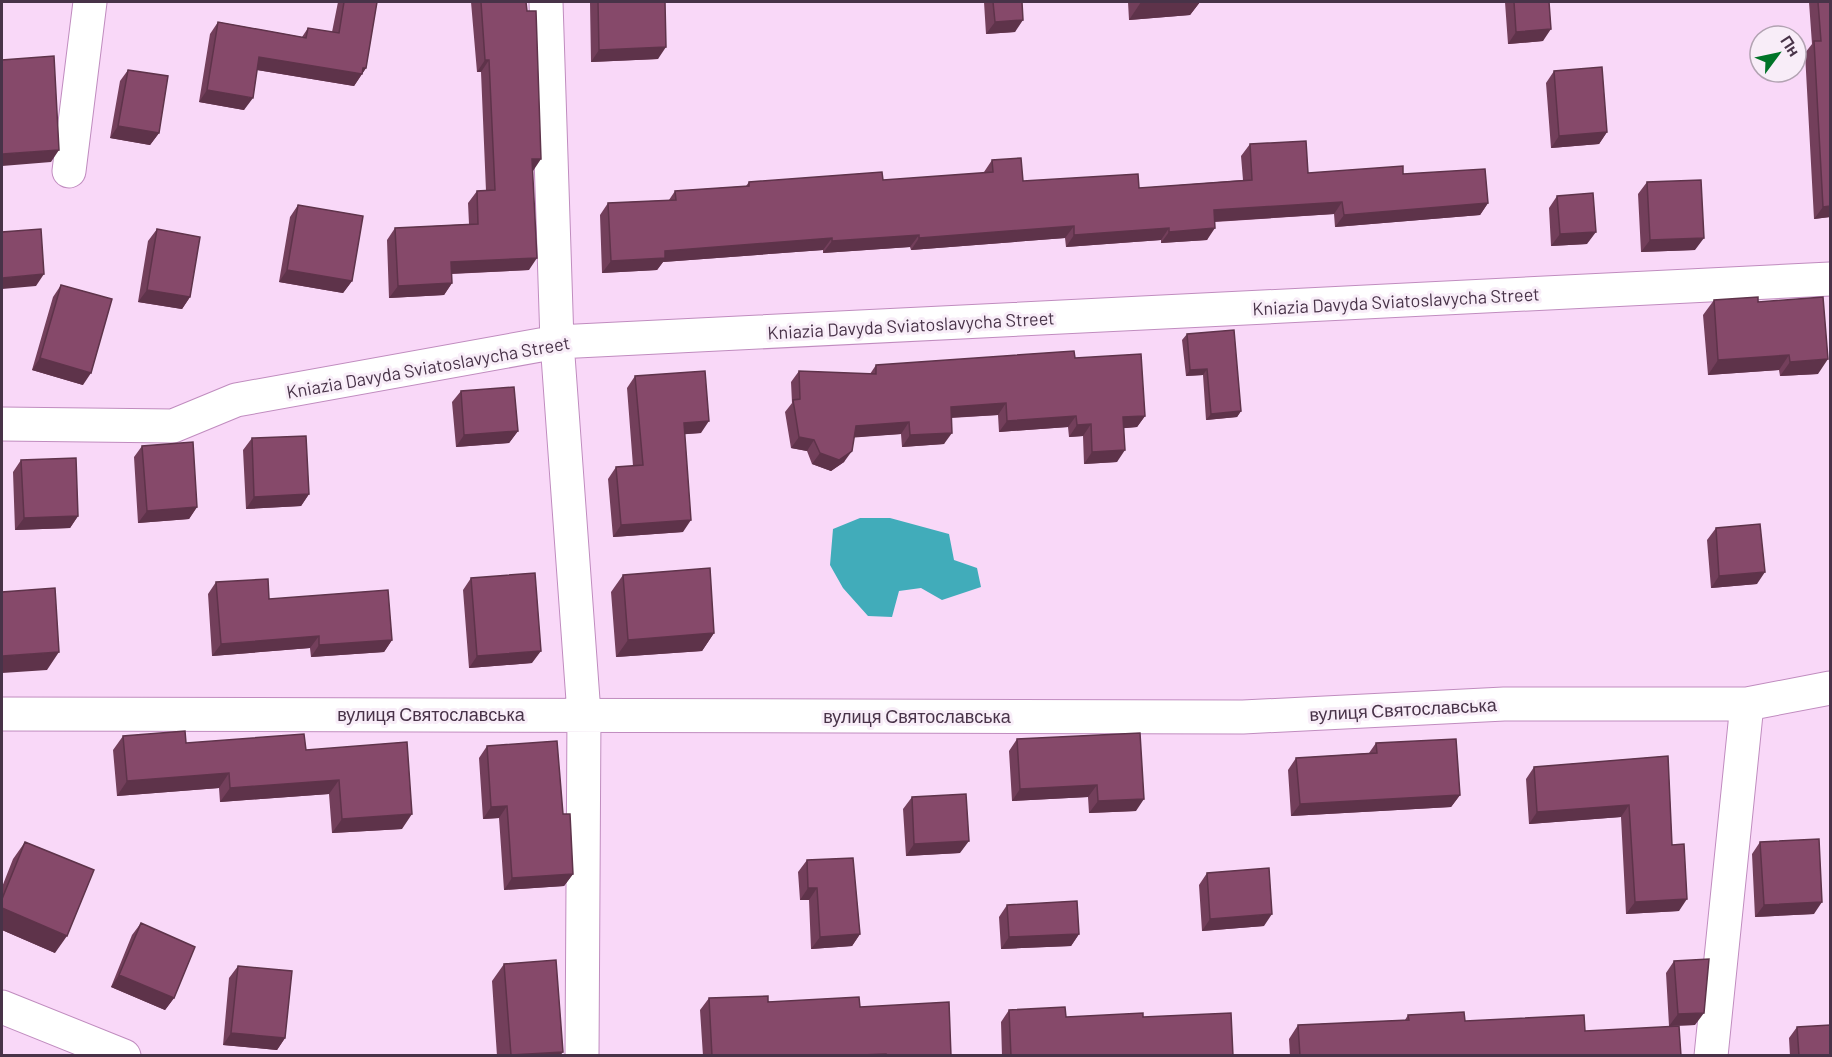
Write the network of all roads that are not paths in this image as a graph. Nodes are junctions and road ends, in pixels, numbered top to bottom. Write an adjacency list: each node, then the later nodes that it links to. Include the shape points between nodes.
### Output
1 (90, 2): 3 (street)
2 (546, 2): 5 (street)
3 (69, 171)
4 (1830, 279): 5 (street, Kniazia Davyda Sviatoslavycha Street)
5 (557, 342): 6 (street, Kniazia Davyda Sviatoslavycha Street, via 236,400 173,426); 10 (street)
6 (2, 424)
7 (1830, 688): 8 (street, вулиця Святославська)
8 (1747, 704): 10 (street, вулиця Святославська, via 1504,704 1243,717); 14 (street)
9 (2, 714): 10 (street, вулиця Святославська)
10 (584, 714): 13 (street)
11 (2, 1007): 12 (street)
12 (124, 1056)
13 (582, 1056)
14 (1711, 1056)

